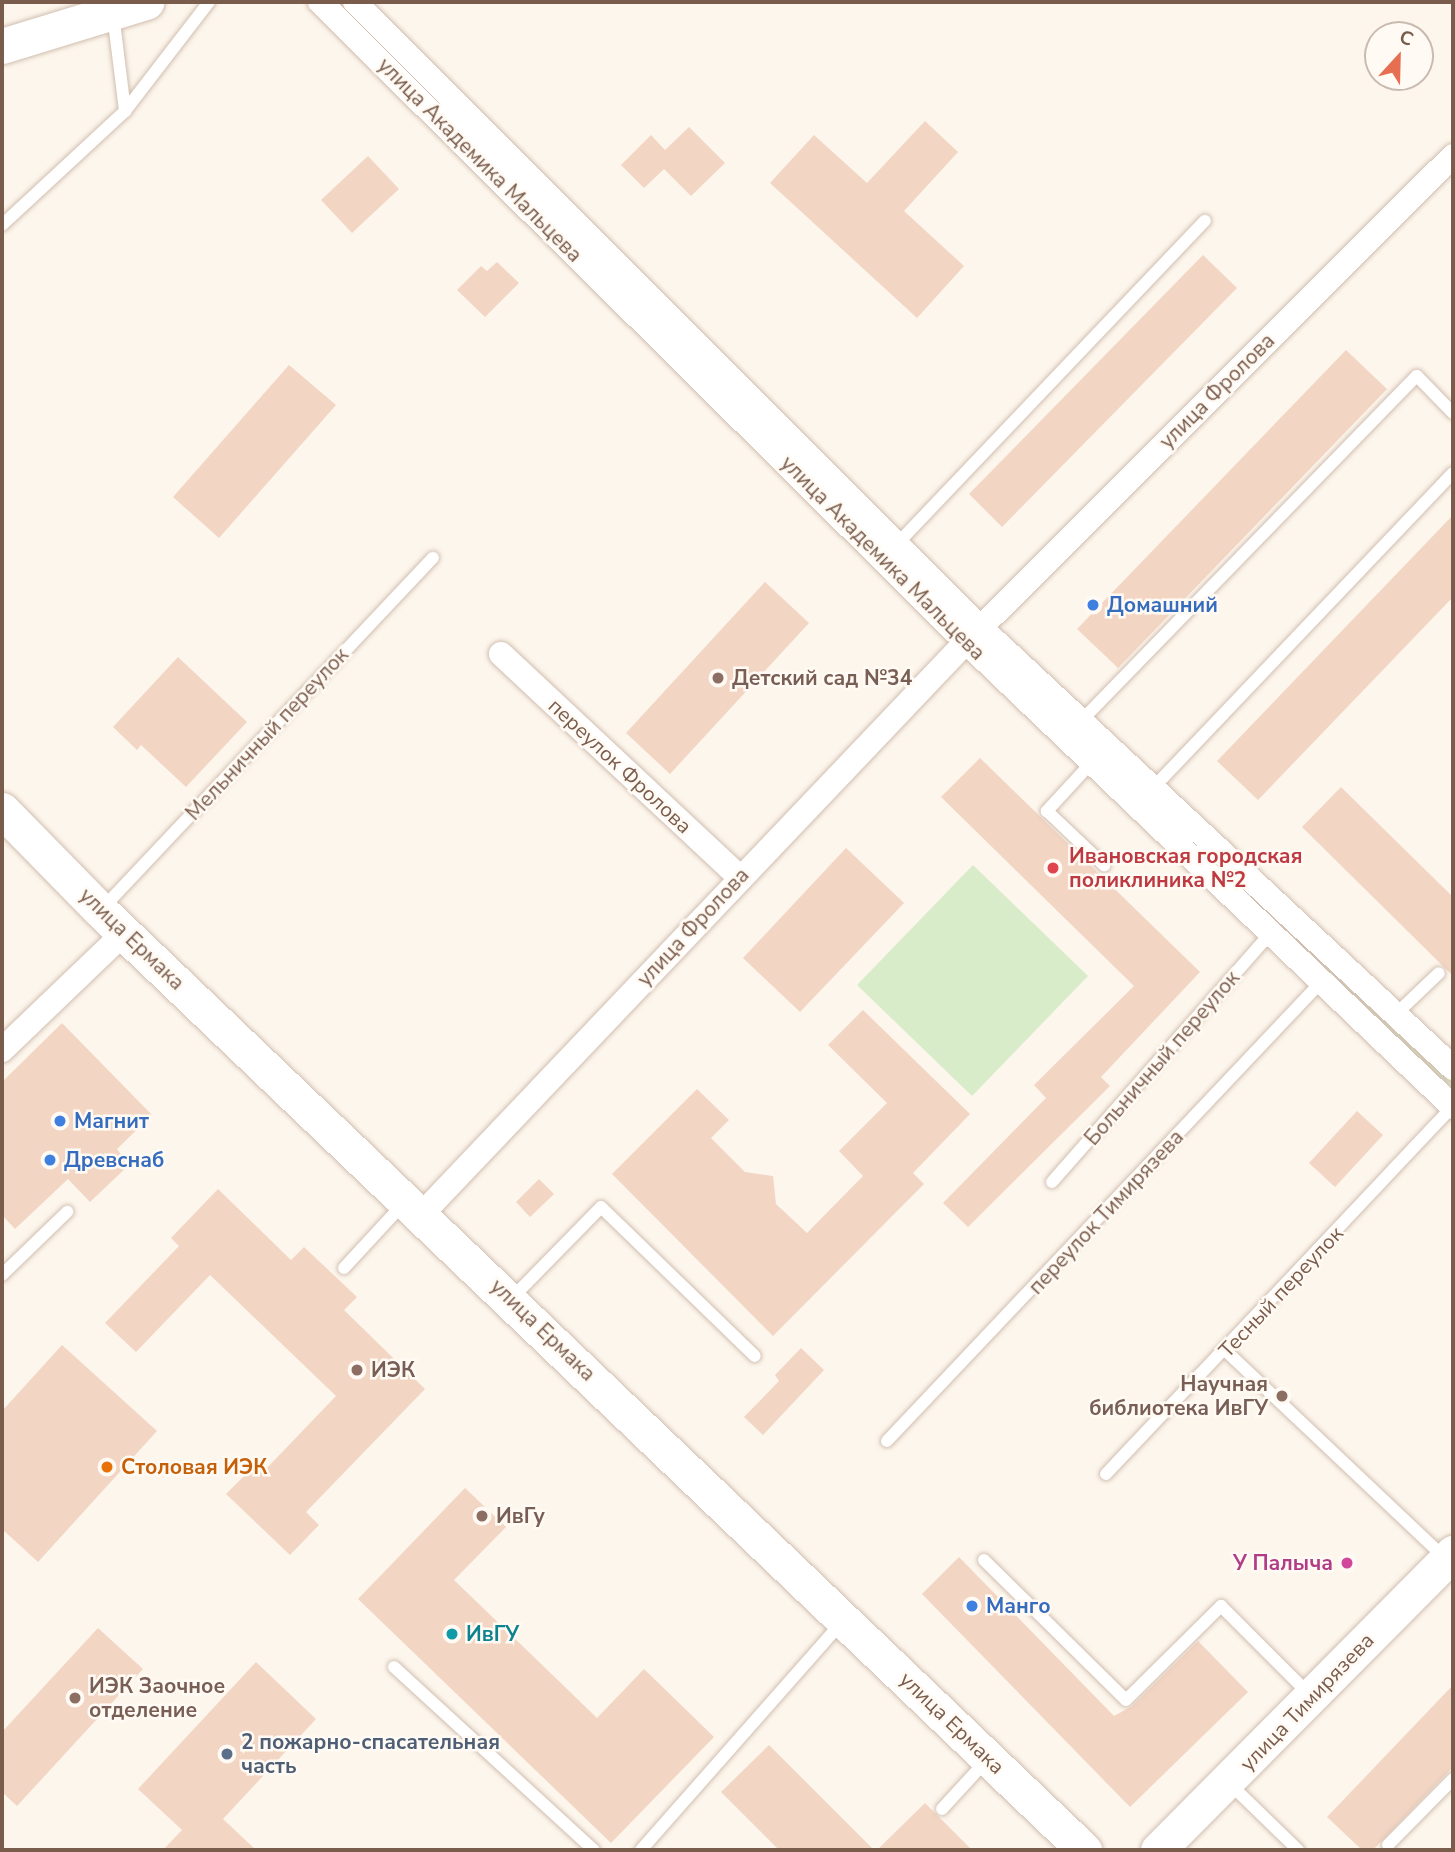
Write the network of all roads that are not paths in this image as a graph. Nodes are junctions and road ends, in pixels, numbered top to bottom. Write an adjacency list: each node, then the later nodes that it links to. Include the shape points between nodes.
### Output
1 (209, 2): 6 (lane)
2 (320, 2): 14 (street, улица Академика Мальцева)
3 (355, 2): 12 (street)
4 (133, 5): 5 (main road); 6 (lane)
5 (2, 46)
6 (125, 111): 9 (lane)
7 (1453, 156): 14 (street, улица Фролова)
8 (1205, 222): 12 (lane)
9 (2, 225)
10 (1453, 412): 16 (lane, via 1416,376)
11 (1453, 473): 18 (lane)
12 (898, 543): 14 (street)
13 (433, 558): 23 (lane, Мельничный переулок)
14 (973, 634): 16 (street); 17 (street, улица Академика Мальцева); 21 (street, улица Фролова)
15 (500, 654): 21 (street, переулок Фролова)
16 (1082, 720): 18 (street)
17 (1092, 762): 20 (lane, via 1047,811); 24 (street, улица Академика Мальцева)
18 (1153, 788): 22 (street)
19 (2, 810): 23 (main road, улица Ермака)
20 (1104, 865)
21 (740, 878): 32 (street, улица Фролова)
22 (1289, 915): 24 (street); 27 (street)
23 (113, 921): 28 (street); 32 (main road, улица Ермака)
24 (1271, 933): 26 (street, улица Академика Мальцева); 31 (lane, Больничный переулок)
25 (1439, 973): 27 (lane)
26 (1322, 981): 30 (street, улица Академика Мальцева); 39 (lane, переулок Тимирязева)
27 (1396, 1014): 29 (street)
28 (2, 1051)
29 (1453, 1068)
30 (1453, 1107): 37 (lane, Тесный переулок)
31 (1052, 1182)
32 (415, 1207): 34 (lane); 36 (main road, улица Ермака)
33 (67, 1212): 35 (lane)
34 (344, 1268)
35 (2, 1275)
36 (511, 1300): 38 (lane, via 601,1207); 43 (main road, улица Ермака)
37 (1226, 1351): 40 (lane, Тесный переулок); 41 (lane)
38 (755, 1356)
39 (887, 1441)
40 (1106, 1474)
41 (1450, 1556): 45 (main road, улица Тимирязева)
42 (984, 1560): 45 (lane, via 1126,1700 1221,1606)
43 (844, 1619): 46 (main road, улица Ермака); 52 (lane)
44 (394, 1667): 51 (lane)
45 (1312, 1697): 48 (main road, улица Тимирязева)
46 (989, 1759): 49 (lane); 53 (main road, улица Ермака)
47 (1453, 1779): 50 (lane)
48 (1228, 1782): 54 (main road, улица Тимирязева); 55 (lane)
49 (942, 1809)
50 (1388, 1845)
51 (594, 1850)
52 (641, 1850)
53 (1084, 1850)
54 (1158, 1850)
55 (1298, 1850)

